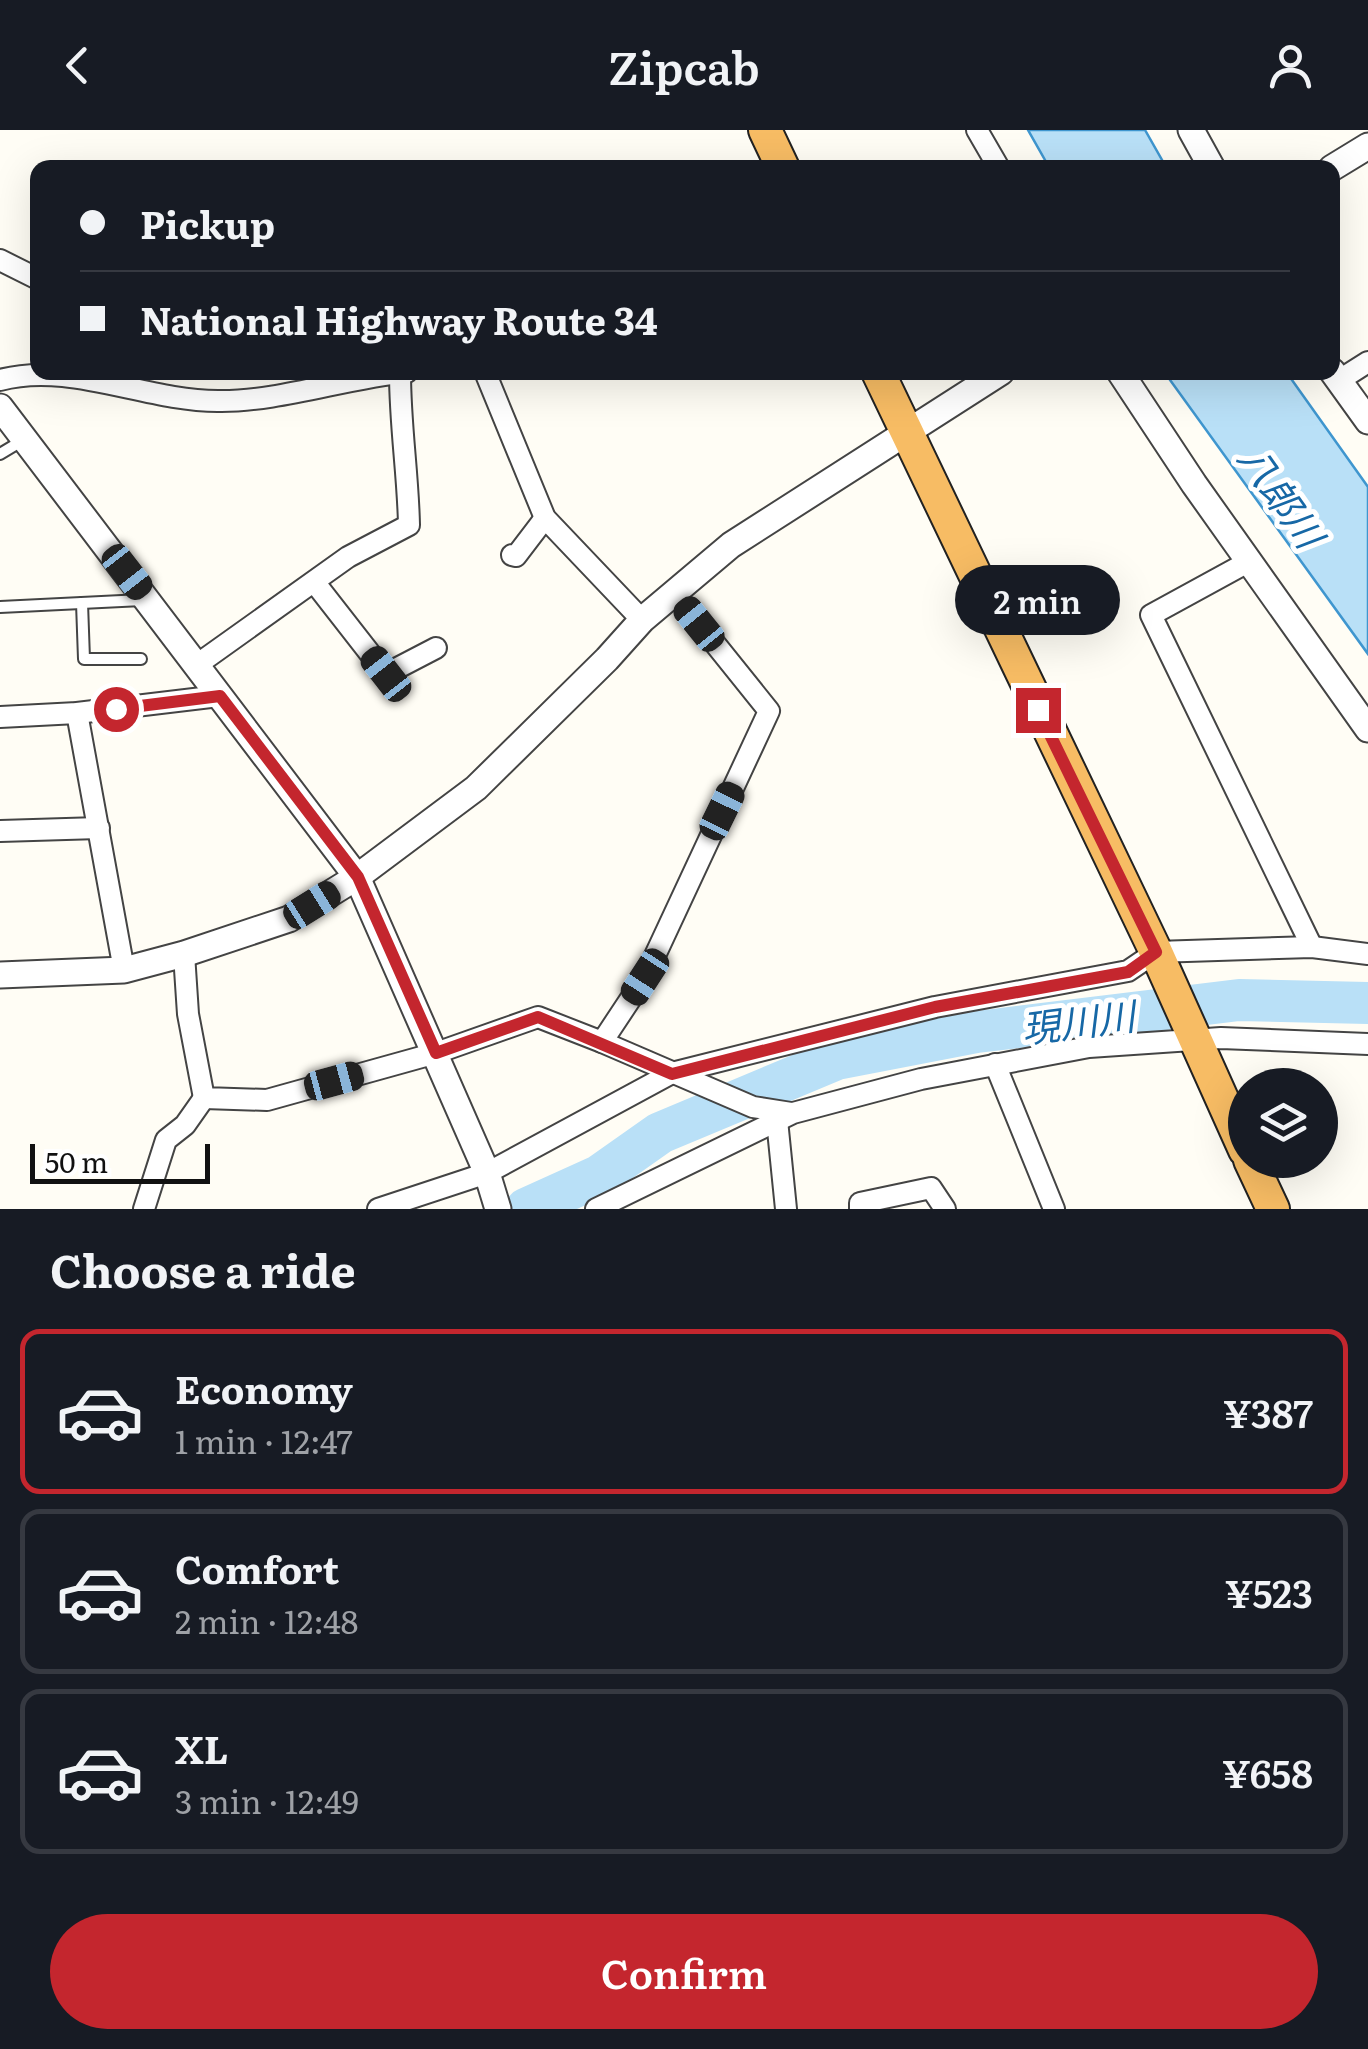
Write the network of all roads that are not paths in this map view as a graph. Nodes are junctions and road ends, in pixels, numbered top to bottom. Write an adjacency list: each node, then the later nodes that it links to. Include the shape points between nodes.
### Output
1 (764, 130): 5 (highway)
2 (977, 130): 6 (street)
3 (1191, 130): 7 (street)
4 (1368, 146): 8 (street)
5 (779, 160)
6 (994, 160)
7 (1208, 160)
8 (1340, 163)
9 (0, 260): 10 (street)
10 (30, 275)
11 (1368, 362): 12 (street)
12 (1340, 374)
13 (30, 376): 14 (street)
14 (0, 380)
15 (88, 380): 16 (street, via 166,398 222,402)
16 (359, 380)
17 (403, 380): 31 (street, via 400,435 409,525)
18 (489, 380): 28 (street)
19 (882, 380): 25 (highway)
20 (988, 380): 25 (street)
21 (1125, 380): 30 (street)
22 (1338, 380): 24 (street)
23 (0, 408): 26 (street)
24 (1368, 421)
25 (905, 432): 32 (street, via 731,545); 48 (highway)
26 (26, 438): 27 (lane); 33 (street)
27 (0, 454)
28 (545, 518): 29 (street); 36 (street)
29 (512, 555)
30 (1248, 562): 43 (street); 47 (street, via 1151,616)
31 (314, 583): 37 (street, via 386,674); 39 (street)
32 (675, 594): 36 (street); 54 (street, via 770,711 645,977)
33 (148, 600): 34 (lane); 39 (street)
34 (82, 604): 35 (lane); 38 (lane, via 84,659)
35 (0, 607)
36 (642, 620): 46 (street, via 476,788)
37 (436, 648)
38 (141, 658)
39 (198, 664): 40 (street)
40 (220, 696): 41 (street); 46 (street)
41 (78, 713): 42 (street); 44 (street)
42 (0, 717)
43 (1368, 729)
44 (99, 828): 45 (street); 51 (street)
45 (0, 831)
46 (358, 877): 49 (street, via 289,919); 56 (street)
47 (1312, 947): 48 (street); 50 (street)
48 (1156, 952): 53 (highway); 58 (street, via 1128,972 935,1007)
49 (184, 954): 51 (street); 59 (street)
50 (1368, 954)
51 (124, 970): 52 (street)
52 (0, 975)
53 (1194, 1040): 55 (street); 57 (street, via 1089,1047); 60 (highway)
54 (602, 1042): 56 (street, via 538,1017); 58 (street)
55 (1368, 1044)
56 (436, 1053): 59 (street, via 267,1100); 62 (street)
57 (994, 1064): 61 (street); 71 (street)
58 (673, 1074): 61 (street); 62 (street)
59 (204, 1098): 64 (street, via 166,1140)
60 (1228, 1113)
61 (785, 1116): 67 (street); 68 (street)
62 (488, 1174): 65 (street); 66 (street)
63 (1258, 1178): 72 (highway)
64 (144, 1209)
65 (378, 1209)
66 (498, 1209)
67 (596, 1209)
68 (786, 1209)
69 (860, 1209): 70 (street, via 931,1188)
70 (946, 1209)
71 (1054, 1209)
72 (1272, 1209)

